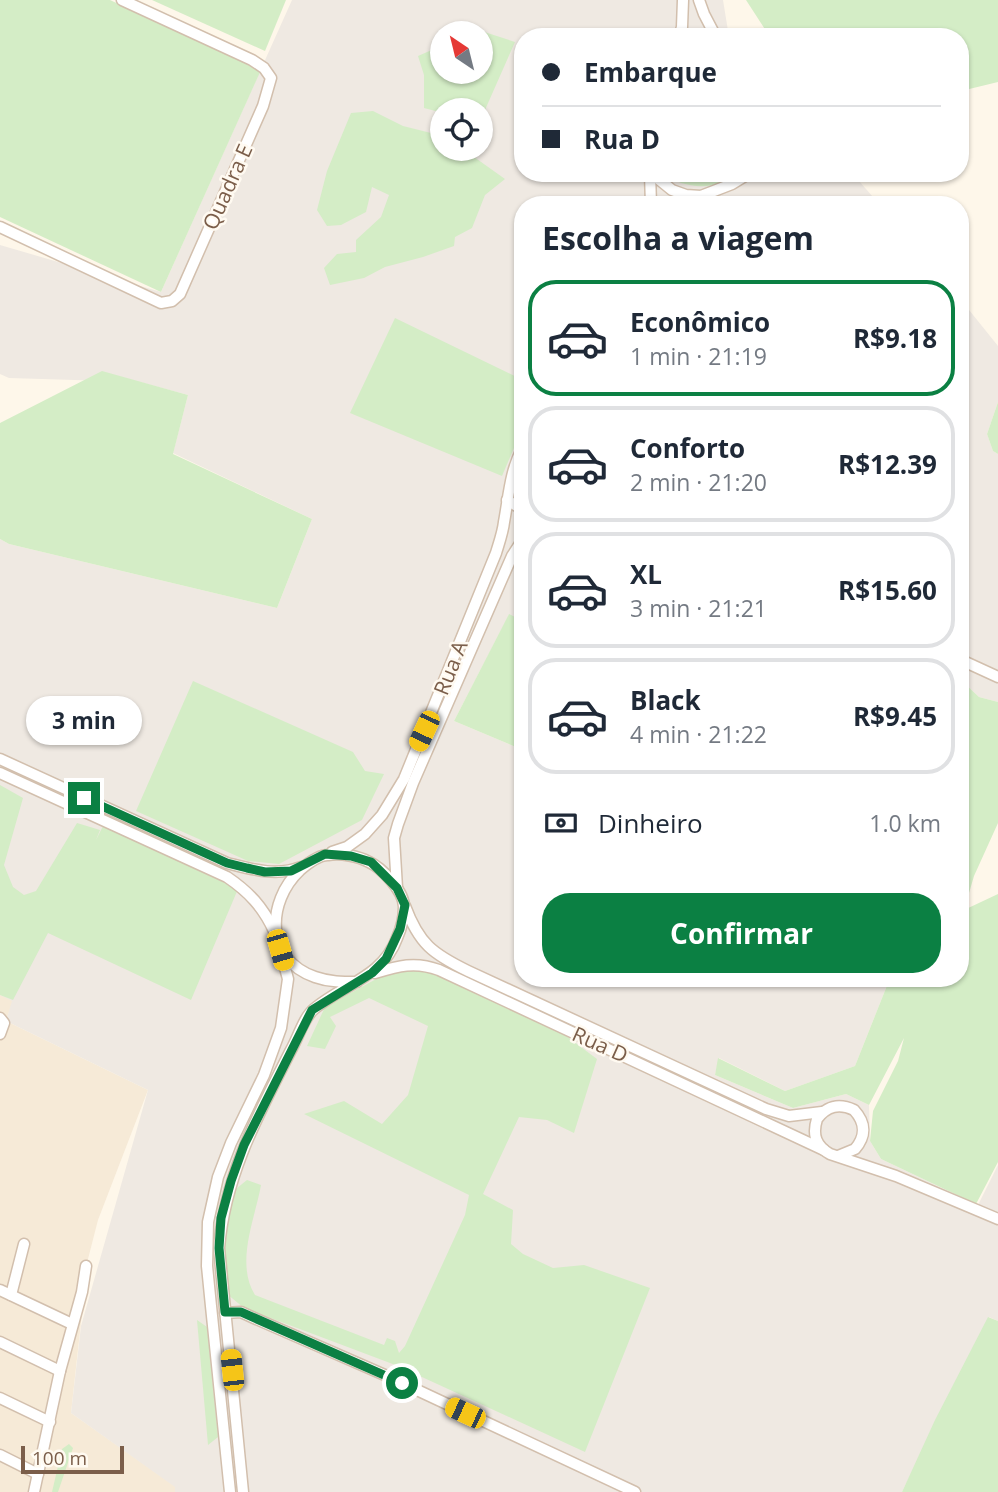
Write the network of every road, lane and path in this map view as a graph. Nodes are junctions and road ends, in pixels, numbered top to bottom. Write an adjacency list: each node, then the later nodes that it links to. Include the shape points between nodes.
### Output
1 (122, 0): 10 (street, Quadra E, via 252,60 271,78 180,294 161,303)
2 (683, 0): 4 (street)
3 (699, 0): 5 (street)
4 (682, 28)
5 (711, 28)
6 (662, 182): 8 (street)
7 (736, 182): 9 (street)
8 (690, 196)
9 (706, 196)
10 (0, 227)
11 (514, 469): 12 (street, Rua A)
12 (507, 499): 13 (street); 17 (street, Rua A, via 496,554)
13 (514, 504)
14 (514, 553): 17 (street, Rua A)
15 (969, 664): 16 (street)
16 (998, 677)
17 (436, 718): 20 (street, Rua A, via 382,815 365,834); 22 (street, Rua A, via 394,838)
18 (0, 759): 19 (street)
19 (7, 771): 21 (street, via 227,863 265,872); 24 (street, via 227,877 255,899)
20 (325, 854): 21 (street); 22 (street, via 371,862)
21 (307, 865): 24 (street, via 280,895)
22 (397, 888): 23 (street)
23 (405, 905): 26 (street, via 396,942); 30 (street, Rua D, via 414,928 439,957)
24 (276, 934): 25 (street)
25 (280, 950): 27 (street, via 315,977); 36 (street, via 288,979 281,1028)
26 (372, 973): 27 (street); 30 (street, Rua D, via 405,964 425,965)
27 (357, 982): 37 (street, via 312,1010 244,1145)
28 (0, 1018): 29 (street, via 4,1023)
29 (0, 1034)
30 (641, 1057): 31 (street, Rua D, via 765,1109 789,1116); 33 (street, Rua D)
31 (822, 1112): 32 (street, via 838,1105 854,1110 864,1125); 33 (street, via 814,1136)
32 (861, 1142): 34 (street); 35 (street)
33 (824, 1150): 34 (street)
34 (838, 1156): 35 (street)
35 (870, 1166): 38 (street)
36 (218, 1177): 37 (street); 53 (street, via 208,1222 207,1266)
37 (231, 1181): 43 (street, via 219,1248)
38 (998, 1219)
39 (24, 1244): 42 (street)
40 (86, 1266): 44 (street)
41 (0, 1290): 42 (street)
42 (11, 1296): 44 (street)
43 (225, 1312): 51 (street, via 241,1312); 54 (street)
44 (72, 1324): 46 (street)
45 (0, 1342): 46 (street)
46 (60, 1371): 48 (street)
47 (0, 1398): 48 (street)
48 (50, 1422): 50 (street)
49 (0, 1455): 50 (street)
50 (38, 1474): 52 (street)
51 (611, 1480): 55 (street); 56 (street)
52 (34, 1492)
53 (230, 1492)
54 (243, 1492)
55 (606, 1492)
56 (635, 1492)

